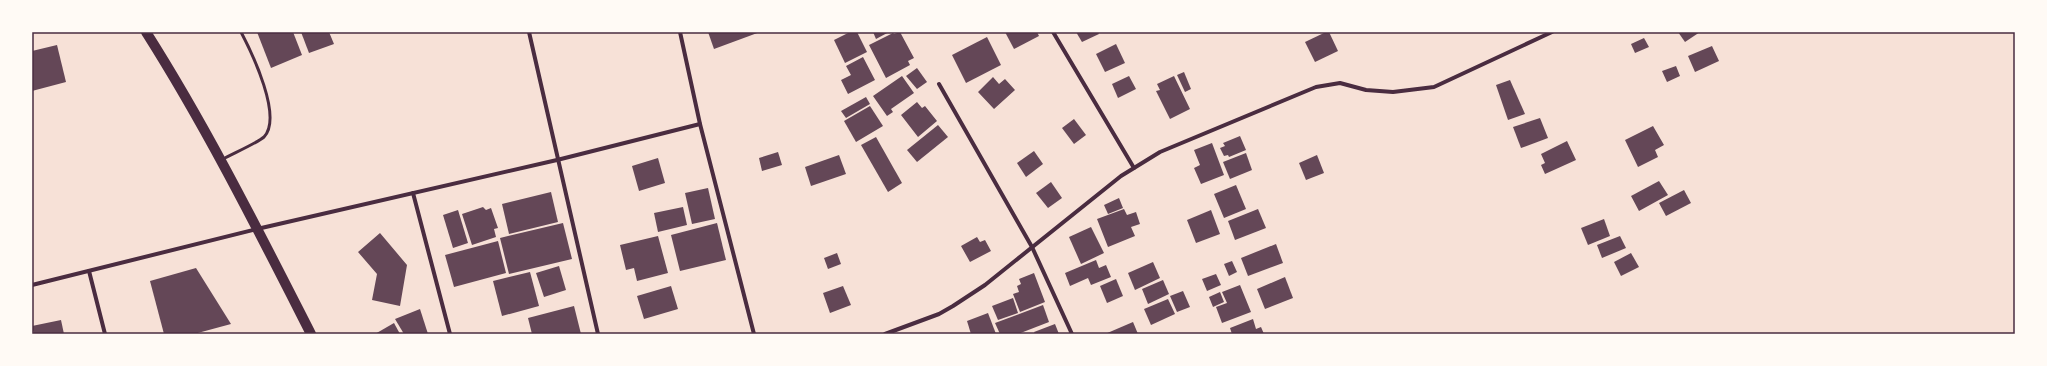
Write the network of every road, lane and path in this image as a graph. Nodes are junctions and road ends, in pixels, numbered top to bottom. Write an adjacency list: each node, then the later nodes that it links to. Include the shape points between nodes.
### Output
1 (146, 32): 9 (main road)
2 (241, 32): 9 (lane, via 251,51 267,99 270,121 264,137)
3 (529, 32): 10 (street)
4 (680, 32): 8 (street)
5 (1053, 32): 11 (street)
6 (1552, 32): 11 (street, via 1434,87 1393,92 1366,90 1340,83 1316,87 1160,152)
7 (939, 84): 14 (street)
8 (700, 124): 10 (street); 21 (street)
9 (219, 160): 13 (main road)
10 (557, 160): 12 (street); 20 (street)
11 (1134, 168): 14 (street)
12 (413, 193): 13 (street); 19 (street)
13 (257, 229): 15 (street); 18 (main road)
14 (1032, 247): 22 (street, via 985,285 953,306); 23 (street)
15 (89, 271): 16 (street); 17 (street)
16 (32, 284)
17 (105, 334)
18 (311, 334)
19 (450, 334)
20 (598, 334)
21 (754, 334)
22 (886, 334)
23 (1072, 334)

